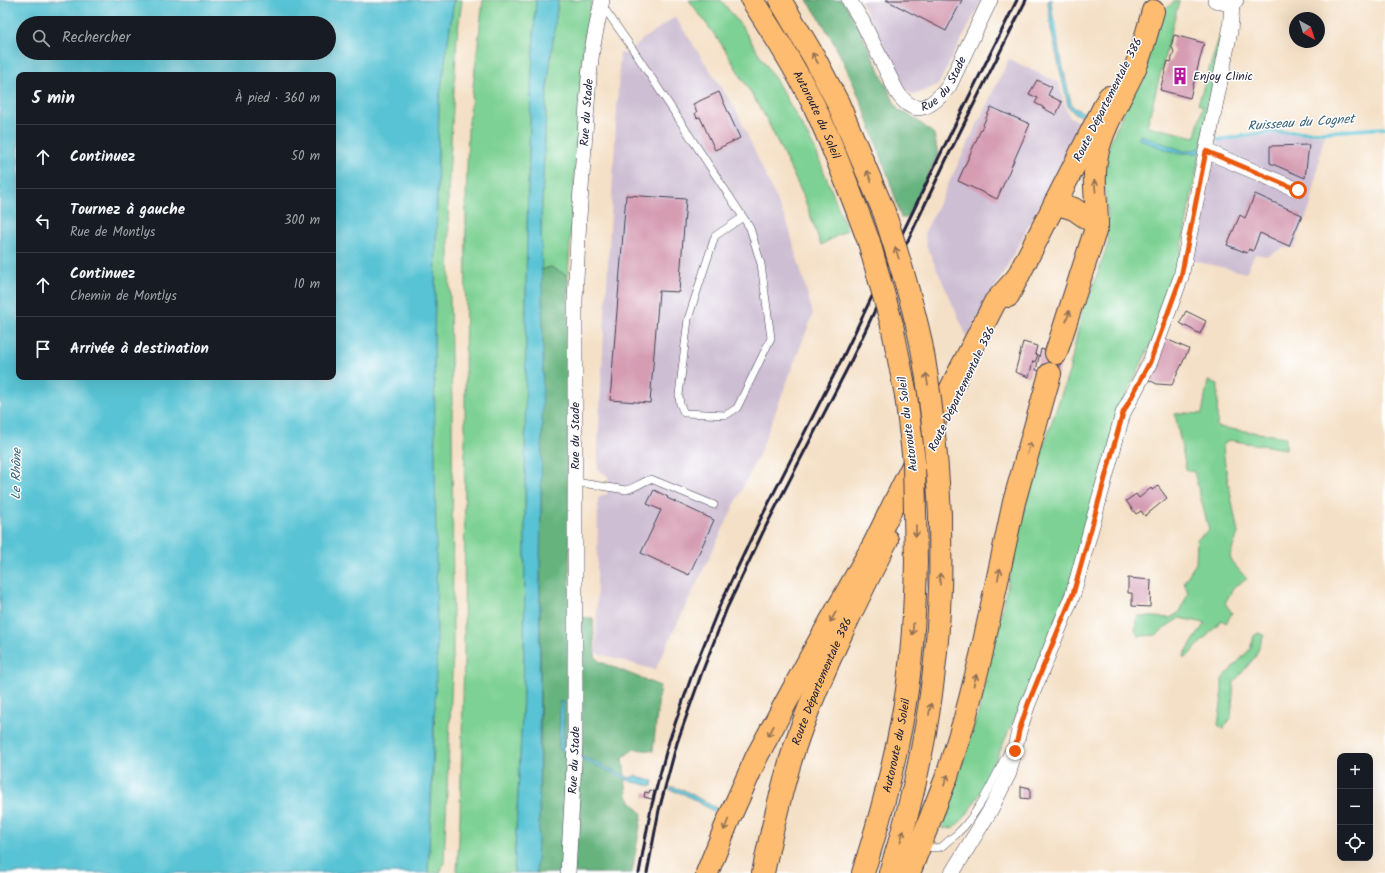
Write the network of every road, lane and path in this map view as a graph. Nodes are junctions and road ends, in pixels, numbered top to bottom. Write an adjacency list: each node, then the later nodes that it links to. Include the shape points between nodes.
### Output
1 (752, 0): 24 (main road, Autoroute du Soleil, one-way to 24, bridge, via 817,113 844,176 869,242 892,326 906,395 914,462 914,619 907,690 888,787)
2 (780, 0): 25 (main road, Autoroute du Soleil, one-way to 2, bridge, via 912,796 932,696 936,653 940,588 940,515 930,401 921,343 902,268 884,212 838,103)
3 (849, 0): 4 (street, Rue du Stade, via 897,92 903,101 920,109 932,105 948,86)
4 (990, 0)
5 (1215, 0): 6 (street)
6 (1234, 2): 9 (street)
7 (602, 3): 12 (lane); 17 (street, Rue du Stade, via 589,77 579,217 575,301)
8 (1156, 5): 11 (main road, Route Départementale 386); 13 (main road, one-way to 8, via 1094,176 1097,154 1136,65)
9 (1206, 151): 10 (street); 19 (street, via 1181,277 1150,362 1123,413 1073,594)
10 (1298, 190)
11 (1054, 203): 13 (main road, via 1074,209); 14 (main road, Route Départementale 386)
12 (743, 217): 12 (lane, via 750,228 761,264 771,338 737,408 726,415 684,413 679,395 688,319 714,236)
13 (1097, 225): 15 (main road, one-way to 13)
14 (1017, 278): 22 (main road, one-way to 22, via 995,302 873,546 757,756); 23 (main road, Route Départementale 386, via 831,655 788,767)
15 (1056, 353)
16 (1050, 374): 20 (main road, one-way to 16, via 947,776 965,718 1014,502)
17 (575, 482): 18 (lane, via 626,490 651,479); 21 (street, Rue du Stade, via 576,745)
18 (714, 505)
19 (1019, 731): 20 (lane, via 966,826 941,847 929,848); 27 (street, via 1005,784)
20 (920, 845): 26 (main road)
21 (568, 873)
22 (707, 873)
23 (763, 873)
24 (863, 873)
25 (890, 873)
26 (909, 873)
27 (952, 873)

